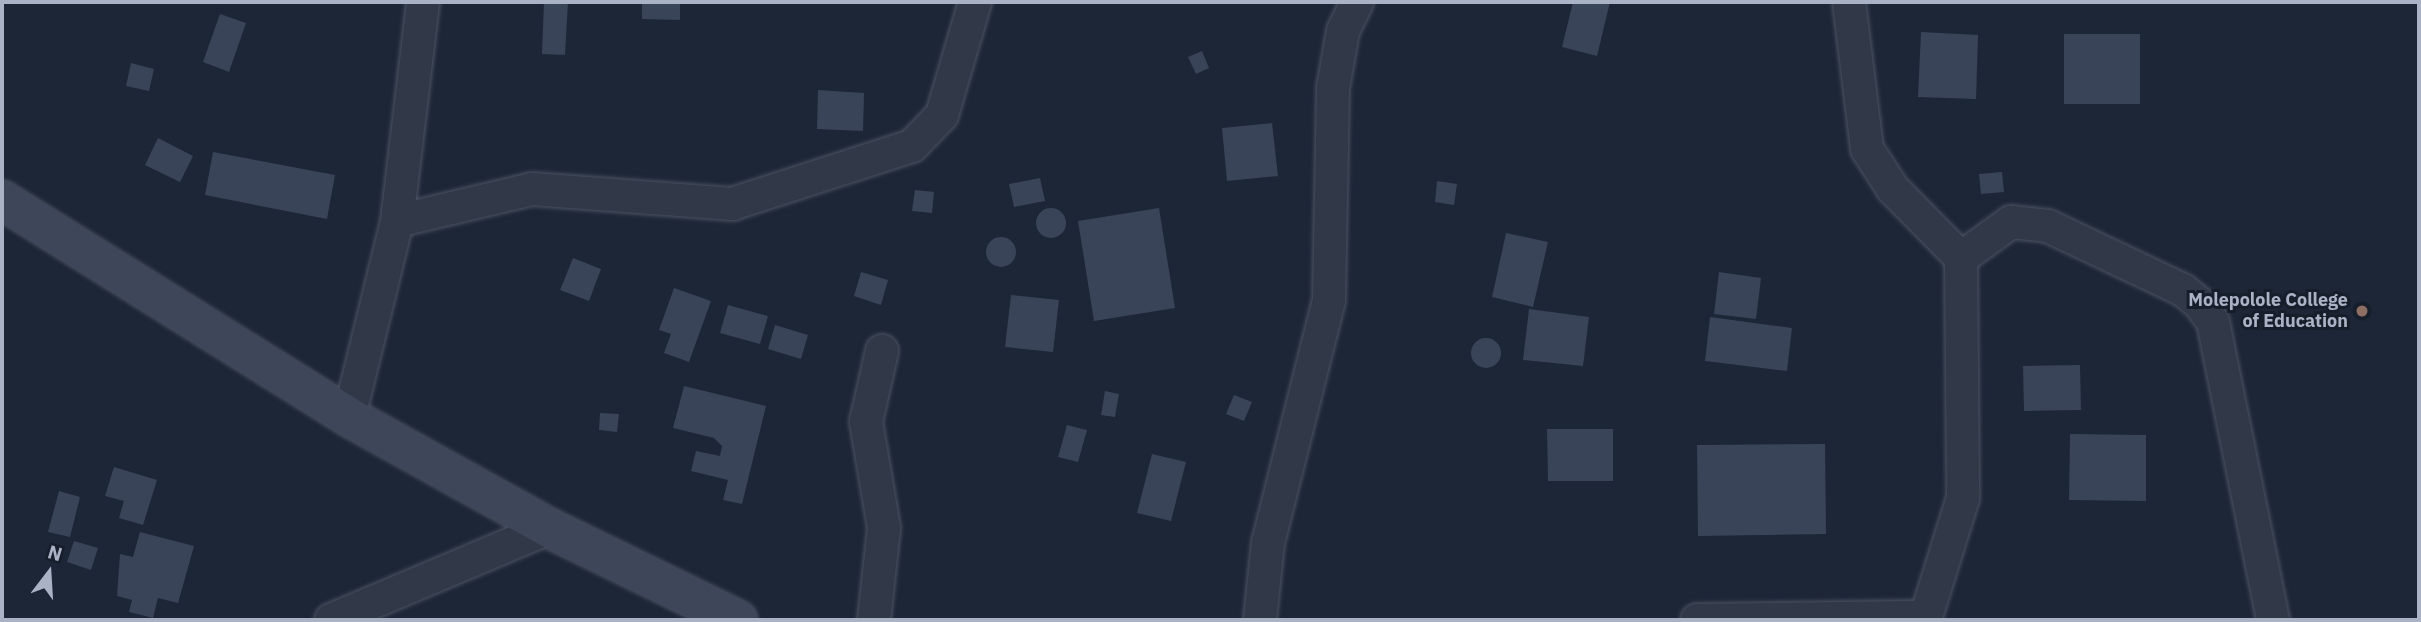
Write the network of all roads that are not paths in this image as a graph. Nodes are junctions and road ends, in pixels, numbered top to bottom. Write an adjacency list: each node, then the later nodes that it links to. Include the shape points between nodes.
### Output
1 (423, 2): 6 (street)
2 (975, 2): 6 (street, via 942,115 912,146 732,205 532,189)
3 (1357, 2): 15 (street, via 1343,31 1333,88 1329,300 1268,543)
4 (1849, 2): 7 (street, via 1867,149 1893,189)
5 (2, 200): 9 (street)
6 (397, 221): 9 (street)
7 (1961, 258): 11 (street, via 1963,498); 17 (street, via 2011,222 2038,224 2183,290 2200,304 2213,322)
8 (882, 351): 14 (street, via 866,422 884,528)
9 (349, 417): 10 (street)
10 (549, 528): 12 (street); 13 (street)
11 (1925, 619): 16 (street)
12 (331, 620)
13 (738, 620)
14 (874, 620)
15 (1260, 620)
16 (1697, 620)
17 (2273, 620)

